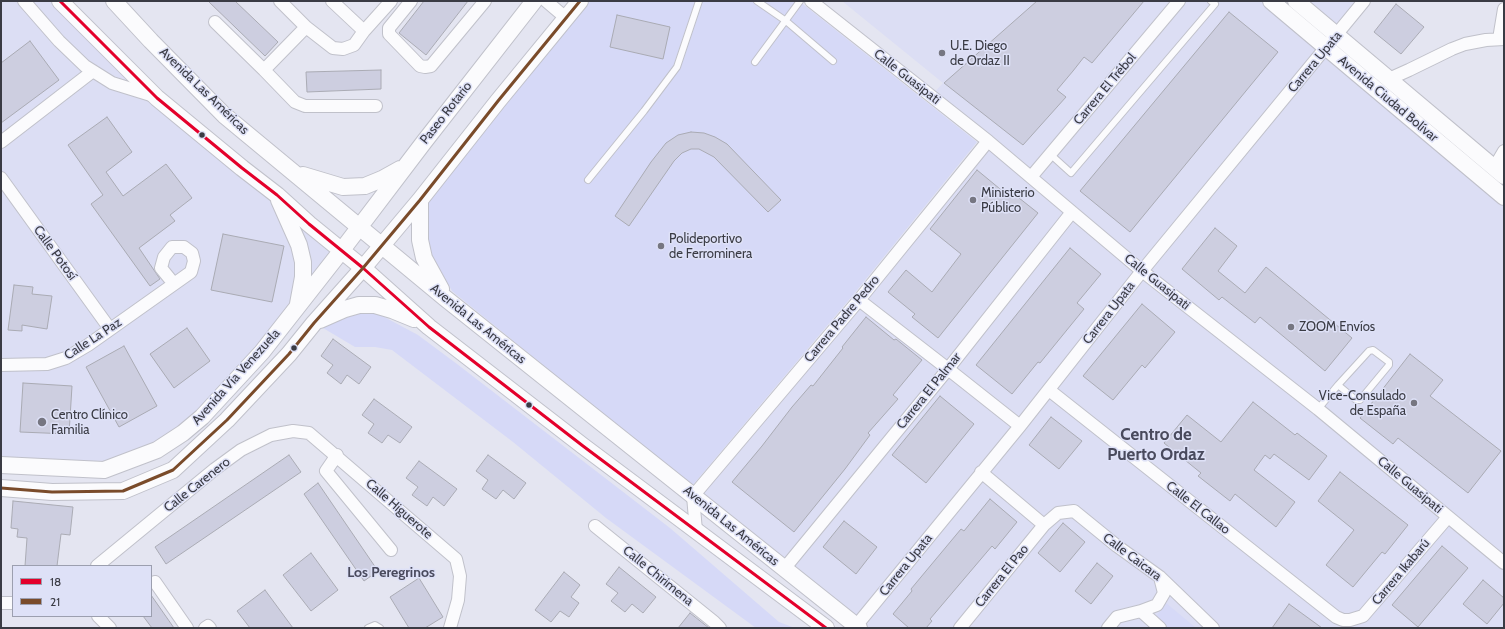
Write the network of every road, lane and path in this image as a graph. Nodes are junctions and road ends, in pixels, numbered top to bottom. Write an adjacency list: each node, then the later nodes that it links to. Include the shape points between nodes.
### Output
1 (24, 1): 32 (street, Avenida Las Américas, via 59,41)
2 (60, 1): 34 (main road, Avenida Las Américas)
3 (114, 1): 41 (main road, Avenida Las Américas, via 224,115)
4 (280, 1): 25 (street)
5 (332, 1): 26 (street)
6 (391, 1): 26 (street)
7 (411, 1): 8 (street, via 388,31 420,66 426,67 431,66)
8 (485, 1)
9 (534, 1): 40 (main road, Paseo Rotario)
10 (546, 1): 22 (street)
11 (580, 1): 22 (main road)
12 (699, 1): 45 (lane, via 677,67)
13 (758, 1): 23 (lane)
14 (800, 1): 23 (lane)
15 (811, 1): 36 (street, Calle Guasipati)
16 (1178, 1): 39 (street, Carrera El Trébol)
17 (1211, 1): 39 (lane, via 1215,4 1071,172)
18 (1271, 1): 28 (main road, Avenida Ciudad Bolívar)
19 (1296, 1): 28 (main road, Avenida Ciudad Bolívar)
20 (1364, 1): 28 (street, Carrera Upata)
21 (1504, 9): 27 (street)
22 (566, 18): 48 (main road)
23 (786, 21): 29 (lane); 30 (lane)
24 (215, 22): 31 (street)
25 (306, 27): 26 (street, via 333,48 343,49 354,45); 31 (street)
26 (364, 31)
27 (1502, 39): 33 (street, via 1465,44)
28 (1332, 41): 33 (main road, Avenida Ciudad Bolívar); 47 (main road, Avenida Ciudad Bolívar); 54 (street, Carrera Upata)
29 (833, 61)
30 (755, 62)
31 (264, 70): 35 (street, via 295,102 305,106)
32 (93, 71): 34 (street, Avenida Las Américas, via 112,83); 37 (street)
33 (1389, 79): 42 (main road, Avenida Ciudad Bolívar)
34 (157, 98): 46 (main road, Avenida Las Américas)
35 (376, 106)
36 (988, 141): 43 (street, Calle Guasipati); 57 (street, Carrera Padre Pedro)
37 (1, 142)
38 (1504, 151): 42 (street)
39 (1050, 154): 43 (street, Carrera El Trébol)
40 (405, 166): 41 (main road, via 365,186 350,187); 50 (main road, Paseo Rotario)
41 (293, 171): 50 (main road, Avenida Las Américas)
42 (1499, 172)
43 (1031, 177): 49 (street, Calle Guasipati)
44 (1, 178): 61 (street, Calle Potosí)
45 (588, 180)
46 (277, 195): 52 (main road, Avenida Las Américas); 58 (main road, via 299,245 303,262)
47 (1504, 197)
48 (420, 200): 51 (main road); 56 (main road, via 420,240 424,258)
49 (1072, 212): 54 (street, Calle Guasipati); 63 (street, Carrera El Palmar)
50 (360, 226): 51 (main road, Avenida Las Américas); 52 (main road, Avenida Vía Venezuela)
51 (383, 245): 53 (main road, Avenida Vía Venezuela); 56 (main road, Avenida Las Américas)
52 (342, 250): 53 (main road, Avenida Las Américas); 58 (main road, Avenida Vía Venezuela)
53 (363, 268): 59 (main road, Avenida Vía Venezuela); 60 (main road, Avenida Las Américas)
54 (1142, 271): 65 (street, Carrera Upata); 66 (street, Calle Guasipati)
55 (174, 284): 61 (street, Calle La Paz)
56 (445, 298): 73 (main road, Avenida Las Américas)
57 (859, 300): 63 (street); 73 (street, Carrera Padre Pedro)
58 (297, 307): 70 (main road, Avenida Vía Venezuela, via 262,352 202,417 157,450 104,470)
59 (314, 324): 60 (main road, via 345,309 359,305 375,305); 72 (main road, Avenida Vía Venezuela, via 228,420 173,470 122,491 52,492)
60 (430, 327): 77 (main road, Avenida Las Américas)
61 (110, 329): 62 (street, Calle La Paz, via 66,358 47,364)
62 (1, 365)
63 (948, 368): 67 (street); 81 (street, Carrera El Palmar)
64 (1338, 385): 64 (lane, via 1369,351 1373,350 1389,362 1360,400 1356,400); 66 (lane)
65 (1049, 390): 67 (street, Carrera Upata); 89 (street, Calle El Callao, via 1336,617)
66 (1318, 409): 74 (street, Calle Guasipati)
67 (1020, 426): 71 (street, Carrera Upata)
68 (309, 433): 69 (street, Calle Higuerote); 80 (street, Calle Carenero, via 293,431 271,434 241,450)
69 (337, 455): 78 (street, via 326,471); 98 (street, Calle Higuerote, via 456,560 460,576 458,600)
70 (1, 465)
71 (982, 472): 75 (street); 90 (street, Carrera Upata)
72 (1, 488)
73 (693, 496): 77 (street); 81 (main road, Avenida Las Américas)
74 (1448, 517): 79 (street, Calle Guasipati); 89 (street, Carrera Ikabarú, via 1368,611 1363,616)
75 (1044, 525): 82 (street, Calle Caicara, via 1058,513 1074,511); 102 (street, Carrera El Pao)
76 (595, 526): 99 (street, Calle Chirimena)
77 (696, 531): 86 (main road, Avenida Las Américas)
78 (391, 550)
79 (1504, 563)
80 (98, 565)
81 (784, 569): 90 (main road, Avenida Las Américas)
82 (1160, 577): 87 (street, via 1164,592 1156,605); 104 (street, Calle Caicara)
83 (155, 582): 93 (street)
84 (1, 603): 85 (street)
85 (12, 603)
86 (795, 605): 100 (main road); 101 (main road, Avenida Las Américas)
87 (1141, 612): 91 (street); 103 (street, via 1117,617)
88 (99, 617): 92 (street)
89 (1350, 620)
90 (851, 626)
91 (1159, 627)
92 (110, 628)
93 (187, 628)
94 (205, 628): 95 (street)
95 (210, 628)
96 (368, 628): 97 (lane, via 375,625)
97 (380, 628)
98 (450, 628)
99 (720, 628)
100 (809, 628)
101 (826, 628)
102 (960, 628)
103 (1108, 628)
104 (1213, 628)

